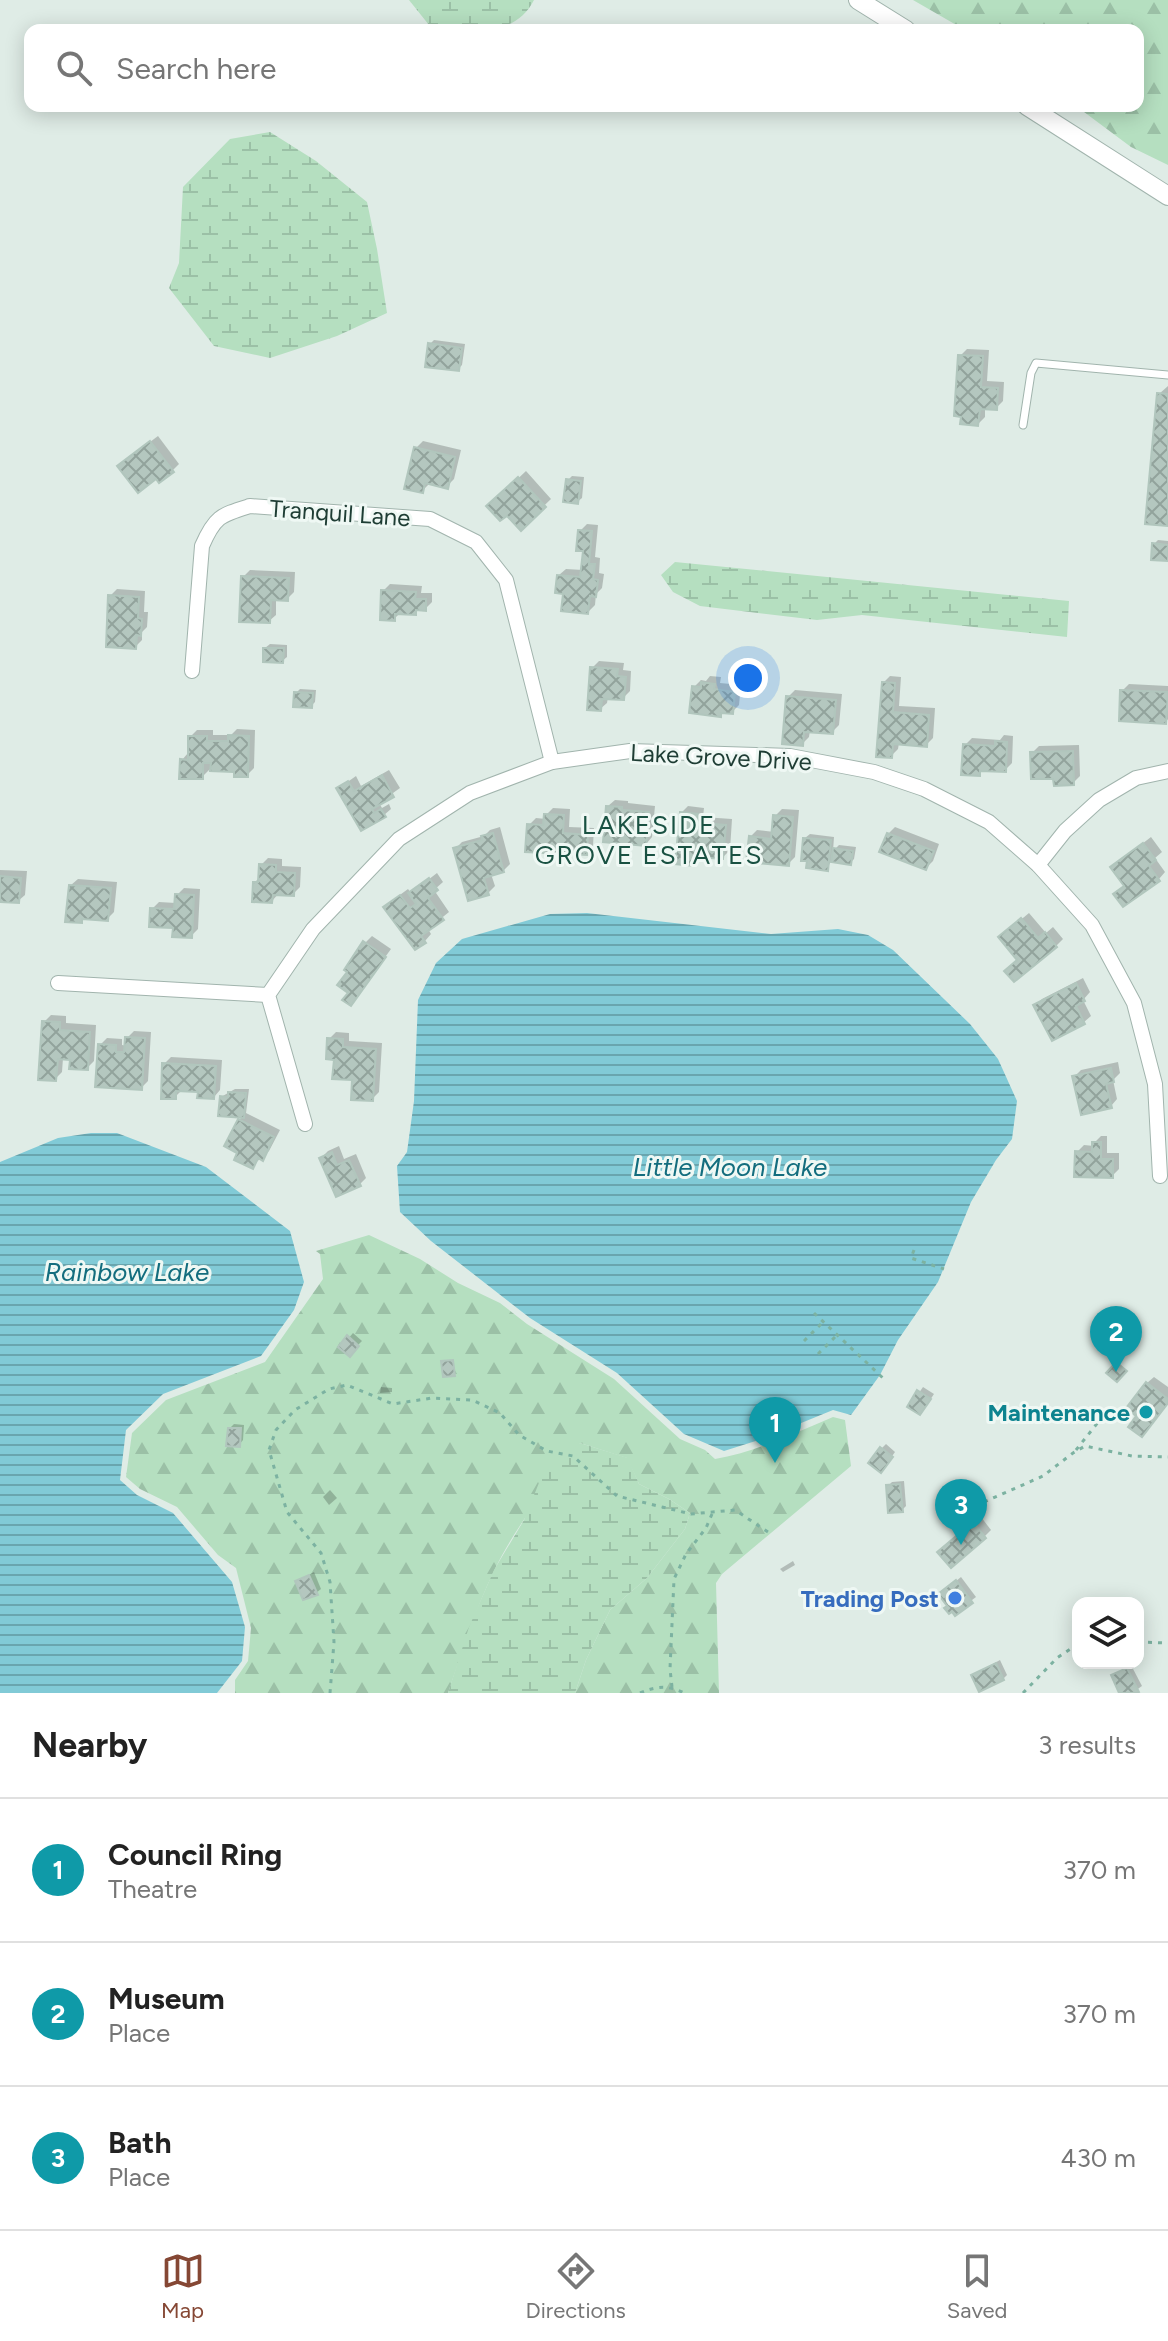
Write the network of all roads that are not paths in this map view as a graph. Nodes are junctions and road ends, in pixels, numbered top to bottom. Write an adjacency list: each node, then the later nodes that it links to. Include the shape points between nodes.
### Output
1 (858, 0): 2 (street)
2 (896, 24)
3 (1036, 112): 4 (street)
4 (1168, 196)
5 (1168, 375): 6 (lane, via 1036,363)
6 (1023, 425)
7 (192, 671): 8 (street, Tranquil Lane, via 202,546 224,514 250,506 430,519 476,542 506,580)
8 (552, 762): 10 (street, Lake Grove Drive, via 644,751 790,756 874,772 924,789 989,822); 12 (street, Lake Grove Drive, via 470,793 399,839 313,929)
9 (1168, 771): 10 (street, via 1136,778 1099,800)
10 (1038, 865): 14 (street, Lake Grove Drive, via 1092,925 1134,1003 1155,1084)
11 (58, 983): 12 (street)
12 (268, 995): 13 (street)
13 (305, 1124)
14 (1160, 1176)

